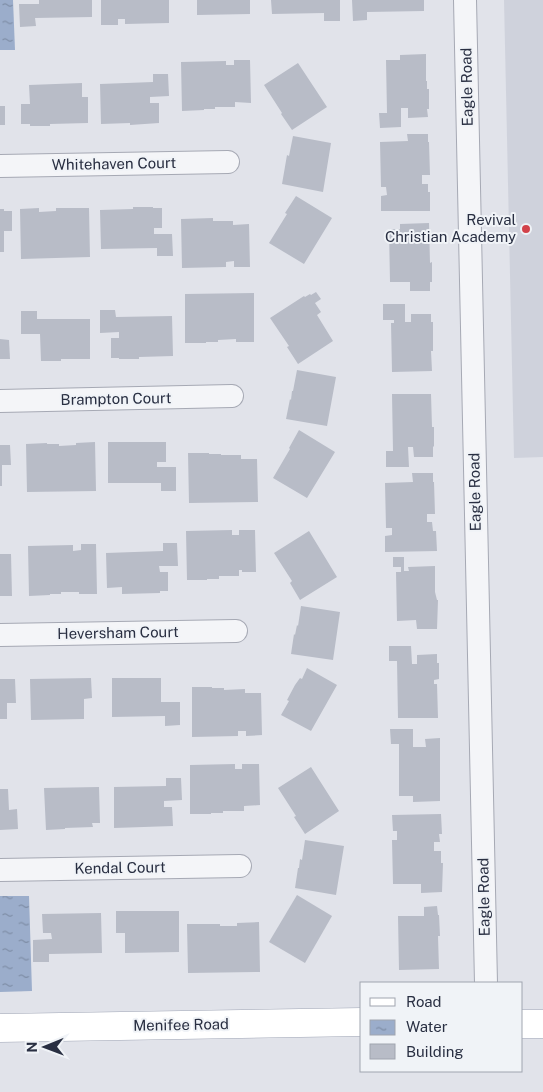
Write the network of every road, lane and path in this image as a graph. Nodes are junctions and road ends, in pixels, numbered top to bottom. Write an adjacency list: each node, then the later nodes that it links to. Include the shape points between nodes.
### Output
1 (465, 0): 10 (street, Eagle Road)
2 (228, 162): 3 (street, Whitehaven Court)
3 (0, 166)
4 (232, 396): 5 (street, Brampton Court)
5 (0, 401)
6 (236, 630): 7 (street, Heversham Court)
7 (0, 635)
8 (240, 866): 9 (street, Kendal Court)
9 (0, 870)
10 (486, 982)
11 (360, 1022): 14 (main road, Menifee Road)
12 (523, 1024): 13 (main road)
13 (543, 1024)
14 (0, 1028)

